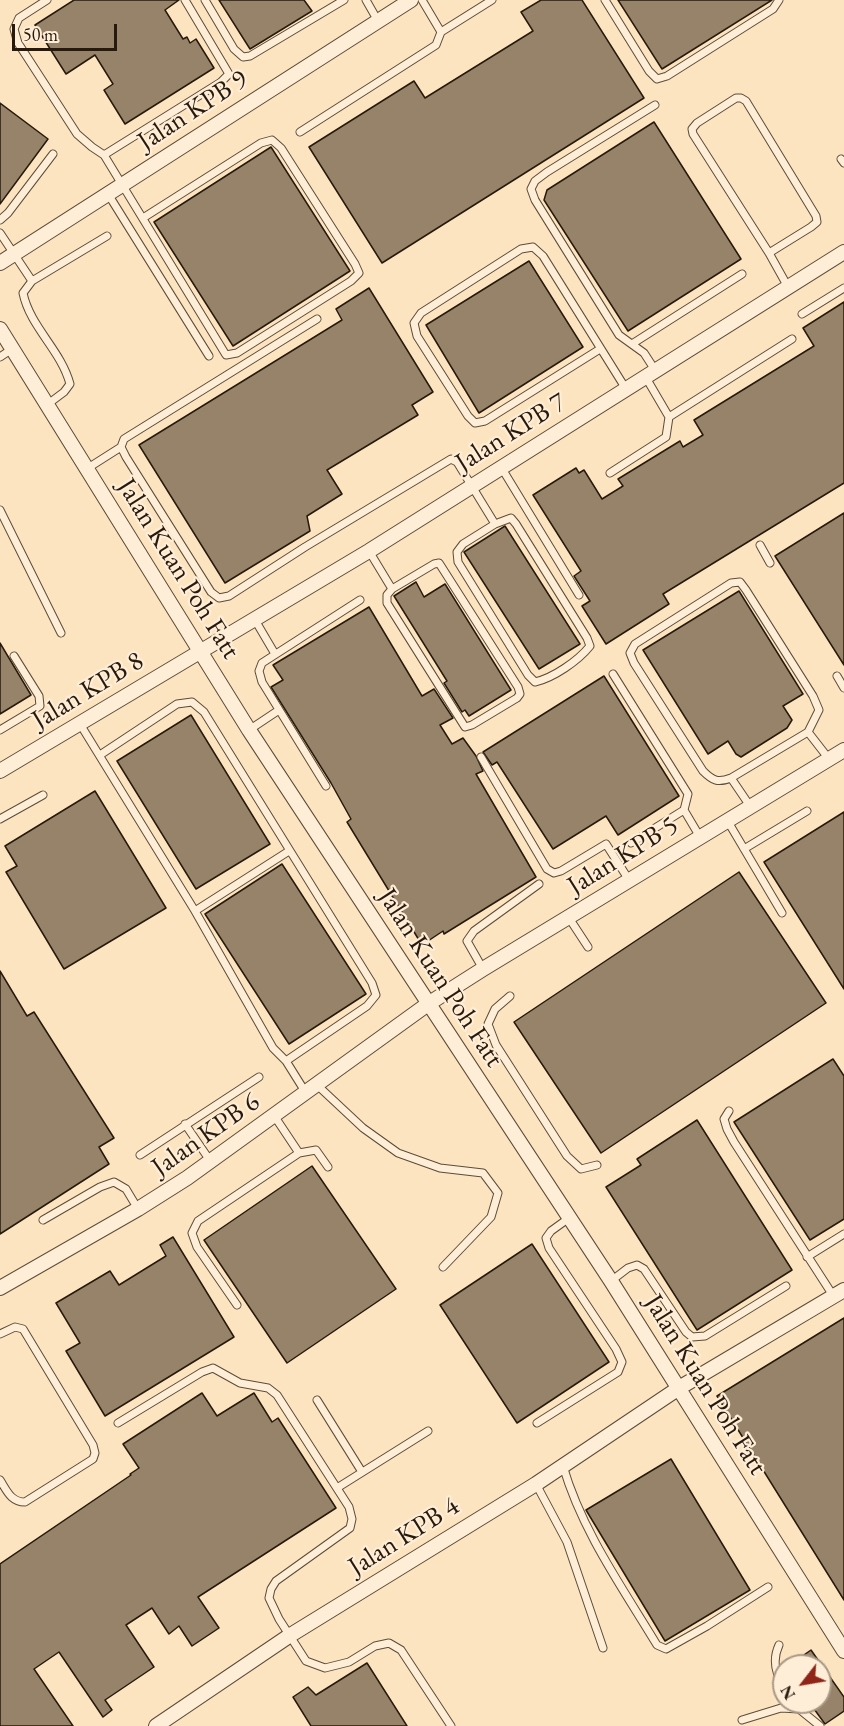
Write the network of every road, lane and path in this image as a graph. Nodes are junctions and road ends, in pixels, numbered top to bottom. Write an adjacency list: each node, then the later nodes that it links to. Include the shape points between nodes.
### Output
1 (47, 0): 16 (lane, via 19,18 14,29 18,43 77,134)
2 (185, 0): 16 (lane, via 229,74)
3 (205, 0): 4 (lane, via 234,49 243,57 250,57)
4 (344, 0)
5 (366, 0): 11 (lane)
6 (411, 0): 11 (street, Jalan KPB 9)
7 (422, 0): 12 (lane)
8 (492, 0): 12 (lane)
9 (605, 0): 10 (lane, via 657,79 773,9)
10 (779, 0)
11 (378, 21): 17 (street, Jalan KPB 9)
12 (441, 32): 14 (lane, via 436,45)
13 (655, 105): 35 (lane, via 535,180 531,189 619,335)
14 (300, 132)
15 (52, 154): 20 (lane)
16 (104, 155): 17 (lane)
17 (123, 184): 18 (street, Jalan KPB 9); 19 (lane)
18 (108, 194): 25 (street, Jalan KPB 9); 38 (lane)
19 (143, 218): 19 (lane, via 226,355 237,352 359,273 281,148 272,140 261,143)
20 (0, 220)
21 (0, 233): 25 (lane)
22 (107, 236): 28 (lane)
23 (844, 252): 29 (street, Jalan KPB 7)
24 (769, 253): 24 (lane, via 693,134 697,123 736,98 746,101 816,216 812,227); 29 (lane)
25 (14, 254): 26 (street, Jalan KPB 9); 28 (lane)
26 (0, 263)
27 (742, 274): 35 (lane)
28 (32, 281): 42 (lane, via 23,293 26,307 67,371 70,384)
29 (788, 287): 40 (street, Jalan KPB 7)
30 (844, 288): 31 (lane)
31 (802, 314)
32 (317, 319): 44 (lane, via 124,440)
33 (0, 328): 36 (street, Jalan Kuan Poh Fatt)
34 (792, 339): 43 (lane)
35 (632, 344): 40 (lane, via 644,352)
36 (12, 349): 39 (lane); 42 (street, Jalan Kuan Poh Fatt)
37 (600, 349): 37 (lane, via 543,256 533,247 521,249 421,313 414,323 417,336 476,423); 41 (lane)
38 (209, 356)
39 (0, 357)
40 (650, 373): 41 (street, Jalan KPB 7); 43 (lane)
41 (626, 388): 45 (street, Jalan KPB 7)
42 (48, 404): 46 (street, Jalan Kuan Poh Fatt)
43 (669, 417): 47 (lane, via 666,437)
44 (121, 447): 46 (lane); 48 (lane, via 211,592 219,598 229,596 451,459 457,462)
45 (501, 467): 48 (street, Jalan KPB 7); 55 (lane)
46 (88, 468): 59 (street, Jalan Kuan Poh Fatt)
47 (610, 473)
48 (471, 486): 50 (lane); 52 (street, Jalan KPB 7)
49 (0, 510): 58 (lane)
50 (495, 524): 50 (lane, via 511,518 516,524 590,646 545,680 535,682 528,675 458,562 457,552 463,544)
51 (760, 545): 53 (lane)
52 (369, 551): 54 (lane); 57 (street, Jalan KPB 7)
53 (770, 563)
54 (392, 589): 54 (lane, via 387,603 465,727 517,698 518,687 439,563)
55 (579, 596)
56 (360, 600): 60 (lane)
57 (255, 620): 59 (street, Jalan KPB 7); 60 (lane)
58 (61, 633)
59 (201, 652): 66 (street, Jalan KPB 8); 68 (street, Jalan Kuan Poh Fatt)
60 (275, 654): 65 (lane, via 262,663 259,671)
61 (14, 656): 67 (lane, via 39,696 40,706)
62 (612, 674): 79 (lane, via 688,794)
63 (837, 676): 64 (lane)
64 (844, 688)
65 (279, 710): 68 (lane); 76 (lane)
66 (80, 724): 71 (lane); 74 (street, Jalan KPB 8)
67 (0, 730)
68 (249, 730): 95 (street, Jalan Kuan Poh Fatt)
69 (808, 732): 73 (lane); 75 (lane); 75 (lane, via 819,710 813,696 747,590 740,582 731,583 636,644 630,653 703,771 712,780)
70 (843, 753): 73 (street, Jalan KPB 5)
71 (100, 755): 86 (lane, via 177,704 192,702 204,712); 89 (lane)
72 (481, 757): 87 (lane, via 548,869 554,873 561,871 606,844)
73 (829, 759): 78 (street, Jalan KPB 5)
74 (1, 769)
75 (732, 778): 78 (lane)
76 (326, 786)
77 (43, 795): 81 (lane)
78 (750, 806): 82 (street, Jalan KPB 5)
79 (684, 810): 83 (lane); 84 (lane)
80 (807, 812): 85 (lane)
81 (0, 819)
82 (727, 820): 83 (street, Jalan KPB 5); 85 (lane)
83 (700, 837): 87 (street, Jalan KPB 5)
84 (631, 843)
85 (744, 849): 90 (lane)
86 (289, 851): 89 (lane); 96 (lane, via 376,995 368,1006)
87 (629, 880): 91 (street, Jalan KPB 5)
88 (539, 884): 93 (lane, via 474,931 467,941)
89 (195, 911): 96 (lane, via 273,1048)
90 (782, 913)
91 (569, 918): 92 (lane); 93 (street, Jalan KPB 5)
92 (588, 947)
93 (483, 969): 95 (street, Jalan KPB 5)
94 (510, 996): 105 (lane, via 495,1009 488,1024 496,1045 567,1156 581,1169)
95 (428, 1004): 98 (street, Jalan KPB 6); 108 (street, Jalan Kuan Poh Fatt)
96 (286, 1061): 98 (lane)
97 (259, 1077): 101 (lane)
98 (312, 1089): 100 (street, Jalan KPB 6); 112 (lane, via 398,1153 440,1168 483,1173 498,1193 490,1217)
99 (729, 1111): 111 (lane, via 724,1119 727,1129)
100 (275, 1117): 102 (lane); 104 (street, Jalan KPB 6)
101 (185, 1124): 103 (lane); 104 (lane)
102 (299, 1154): 106 (lane, via 315,1150); 117 (lane, via 198,1221 192,1233)
103 (140, 1155)
104 (211, 1162): 107 (street, Jalan KPB 6)
105 (597, 1165)
106 (328, 1167)
107 (138, 1209): 109 (lane, via 126,1189 114,1182); 115 (street, Jalan KPB 6)
108 (569, 1218): 113 (street, Jalan Kuan Poh Fatt); 122 (lane, via 546,1238 549,1248 622,1362 618,1372)
109 (43, 1220)
110 (844, 1234): 111 (lane)
111 (807, 1257): 116 (lane)
112 (443, 1267)
113 (611, 1281): 114 (lane, via 637,1264 692,1337 705,1336); 119 (street, Jalan Kuan Poh Fatt)
114 (786, 1286)
115 (0, 1288)
116 (839, 1294): 119 (street, Jalan KPB 4)
117 (237, 1305)
118 (0, 1334): 126 (lane, via 15,1327 22,1329 95,1453 93,1459 26,1502 11,1498)
119 (679, 1389): 124 (street, Jalan KPB 4); 133 (street, Jalan Kuan Poh Fatt)
120 (317, 1400): 125 (lane)
121 (118, 1423): 128 (lane, via 213,1368 240,1383 268,1388 277,1395)
122 (537, 1423)
123 (428, 1431): 125 (lane)
124 (563, 1466): 127 (street, Jalan KPB 4); 129 (lane, via 589,1534 657,1645 666,1649)
125 (362, 1472): 128 (lane)
126 (0, 1480)
127 (536, 1484): 130 (street, Jalan KPB 4); 132 (lane, via 567,1542)
128 (337, 1488): 130 (lane, via 349,1507 350,1528 276,1581 271,1589 269,1598)
129 (768, 1587)
130 (289, 1636): 138 (street, Jalan KPB 4); 139 (lane, via 306,1661 325,1668 389,1643 400,1650)
131 (779, 1645): 134 (lane)
132 (603, 1648)
133 (844, 1651)
134 (775, 1654)
135 (772, 1711): 137 (lane)
136 (805, 1714): 140 (lane)
137 (741, 1720)
138 (156, 1726)
139 (450, 1726)
140 (820, 1726)

